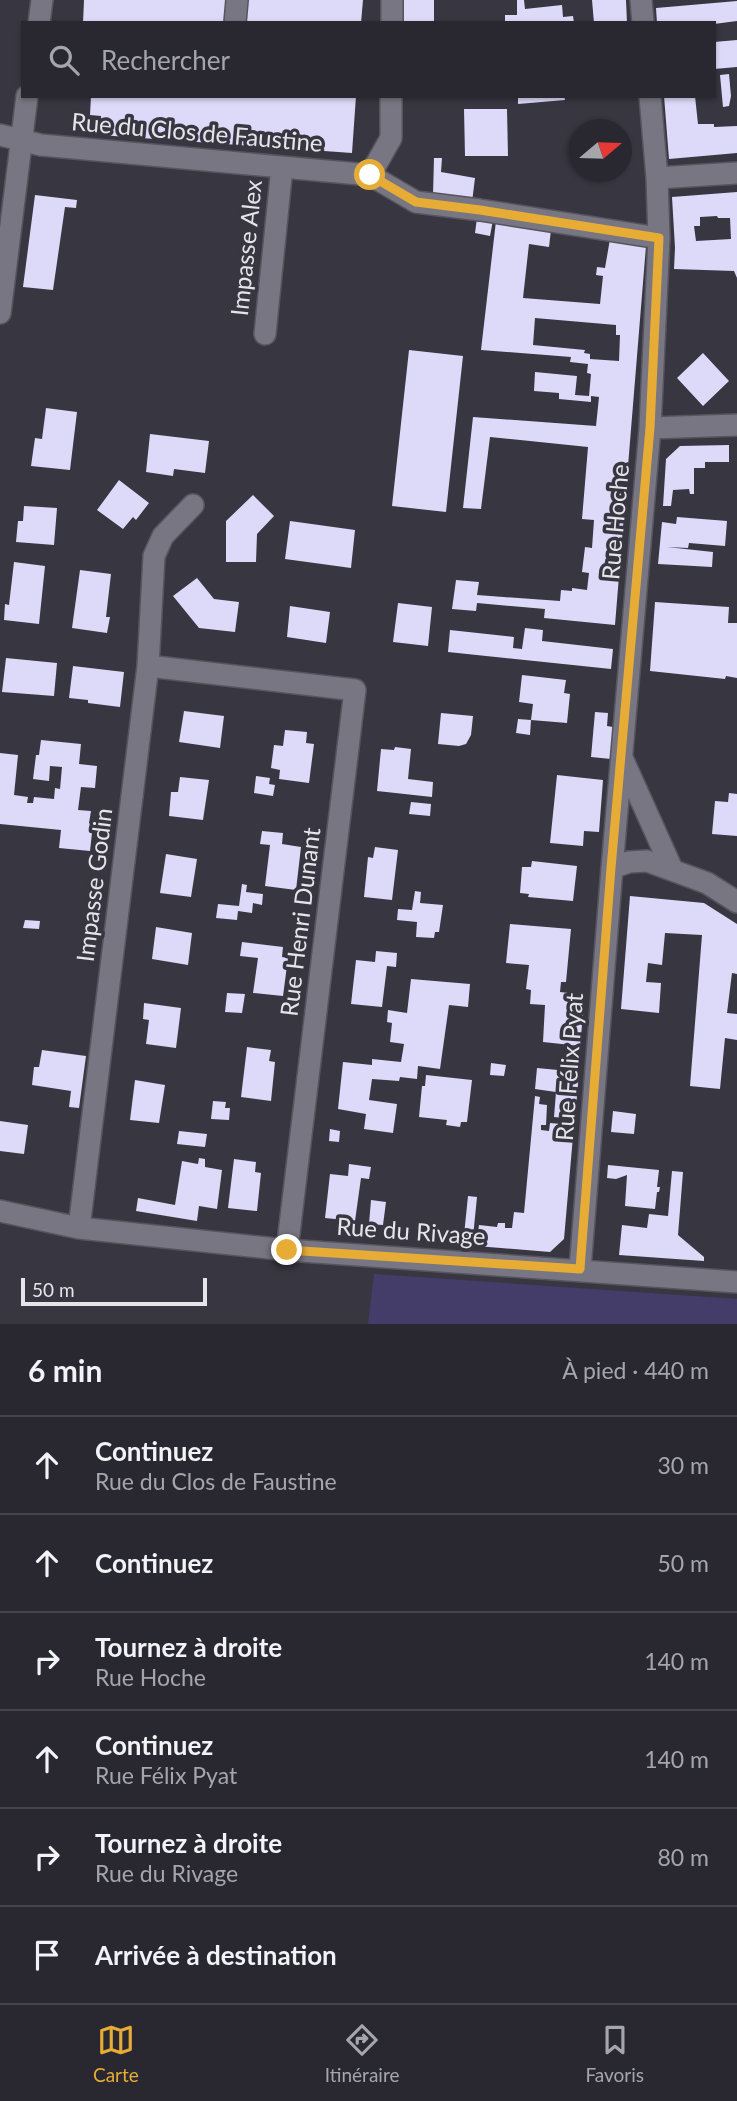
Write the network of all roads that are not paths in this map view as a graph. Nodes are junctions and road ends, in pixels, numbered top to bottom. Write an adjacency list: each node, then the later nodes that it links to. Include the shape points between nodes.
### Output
1 (42, 0): 5 (street)
2 (237, 0): 6 (street)
3 (392, 0): 7 (street)
4 (641, 0): 8 (street)
5 (38, 21)
6 (235, 21)
7 (391, 21)
8 (643, 21)
9 (26, 98): 12 (street)
10 (391, 98): 16 (street, via 391,138)
11 (650, 98): 17 (street, Rue Hoche)
12 (10, 138): 13 (street); 14 (street, Rue du Clos de Faustine, via 41,145); 19 (street)
13 (0, 148)
14 (282, 167): 16 (street, Rue du Clos de Faustine); 20 (street, Impasse Alex)
15 (737, 173): 17 (street)
16 (370, 175): 18 (street, Rue du Clos de Faustine, via 416,202)
17 (657, 178): 18 (street, Rue Hoche)
18 (659, 238): 22 (street, Rue Hoche)
19 (0, 313)
20 (265, 334)
21 (737, 425): 22 (street)
22 (650, 428): 25 (street, Rue Hoche)
23 (193, 505): 24 (street, Impasse Godin, via 163,536 154,556)
24 (148, 666): 30 (street, Impasse Godin); 31 (street, Rue Henri Dunant, via 355,690)
25 (622, 756): 26 (street, Rue Félix Pyat); 27 (street, Rue Hoche)
26 (611, 868): 27 (street, via 647,861); 32 (street, Rue Félix Pyat)
27 (673, 869): 28 (street)
28 (737, 902)
29 (0, 1212): 30 (street, Rue du Rivage)
30 (79, 1228): 31 (street, Rue du Rivage)
31 (287, 1250): 32 (street, Rue du Rivage)
32 (580, 1269): 33 (street, Rue du Rivage)
33 (737, 1282)

